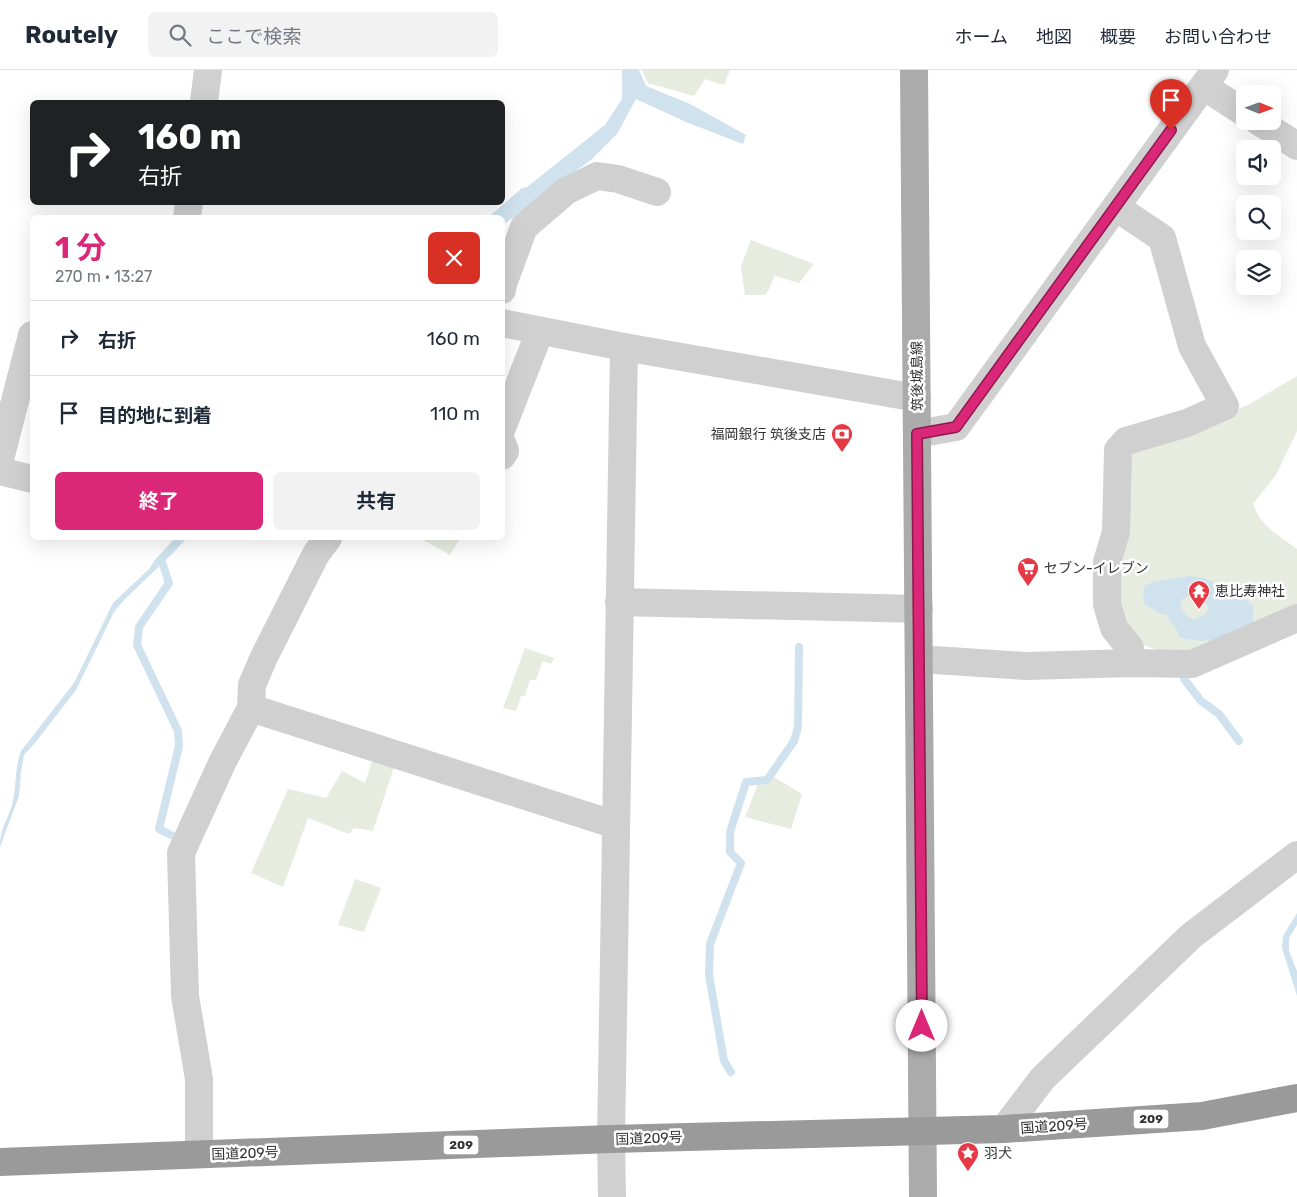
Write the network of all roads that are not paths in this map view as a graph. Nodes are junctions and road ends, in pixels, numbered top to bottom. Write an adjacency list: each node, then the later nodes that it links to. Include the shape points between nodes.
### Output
1 (208, 70): 4 (street)
2 (914, 70): 15 (main road, 筑後城島線)
3 (1214, 82): 5 (street); 17 (street, via 956,427)
4 (204, 100)
5 (1236, 104)
6 (1272, 130): 7 (street)
7 (1297, 146)
8 (657, 192): 10 (street, via 618,179 597,176 566,191 524,227)
9 (1126, 214): 26 (street, via 1162,238 1192,346 1225,406 1186,423 1126,441 1118,450 1116,532 1107,562 1107,604 1114,628 1130,648)
10 (505, 279)
11 (505, 324): 12 (street)
12 (540, 331): 14 (street); 16 (street)
13 (30, 343): 18 (street)
14 (624, 347): 15 (street); 22 (street)
15 (917, 398): 17 (main road, 筑後城島線)
16 (505, 420)
17 (917, 434): 23 (main road, 筑後城島線)
18 (0, 459)
19 (0, 470): 20 (street)
20 (30, 478)
21 (326, 540): 27 (street, via 316,554 264,657 252,685)
22 (620, 602): 23 (street); 28 (street)
23 (919, 609): 25 (main road, 筑後城島線)
24 (1297, 618): 26 (street, via 1192,664)
25 (919, 659): 26 (street, via 1026,666); 32 (main road, 筑後城島線)
26 (1134, 663)
27 (251, 708): 28 (street); 34 (street, via 181,853 185,996 199,1079)
28 (616, 825): 33 (street)
29 (1297, 855): 31 (street, via 1191,936 1043,1078)
30 (1297, 1098): 31 (highway, 国道209号 / 209, via 1202,1116)
31 (1004, 1129): 32 (highway, 国道209号 / 209)
32 (923, 1131): 33 (highway, 国道209号 / 209); 37 (main road, 筑後城島線)
33 (611, 1140): 34 (highway, 国道209号 / 209); 36 (street)
34 (199, 1154): 35 (highway, 国道209号 / 209)
35 (0, 1162)
36 (612, 1197)
37 (923, 1197)

